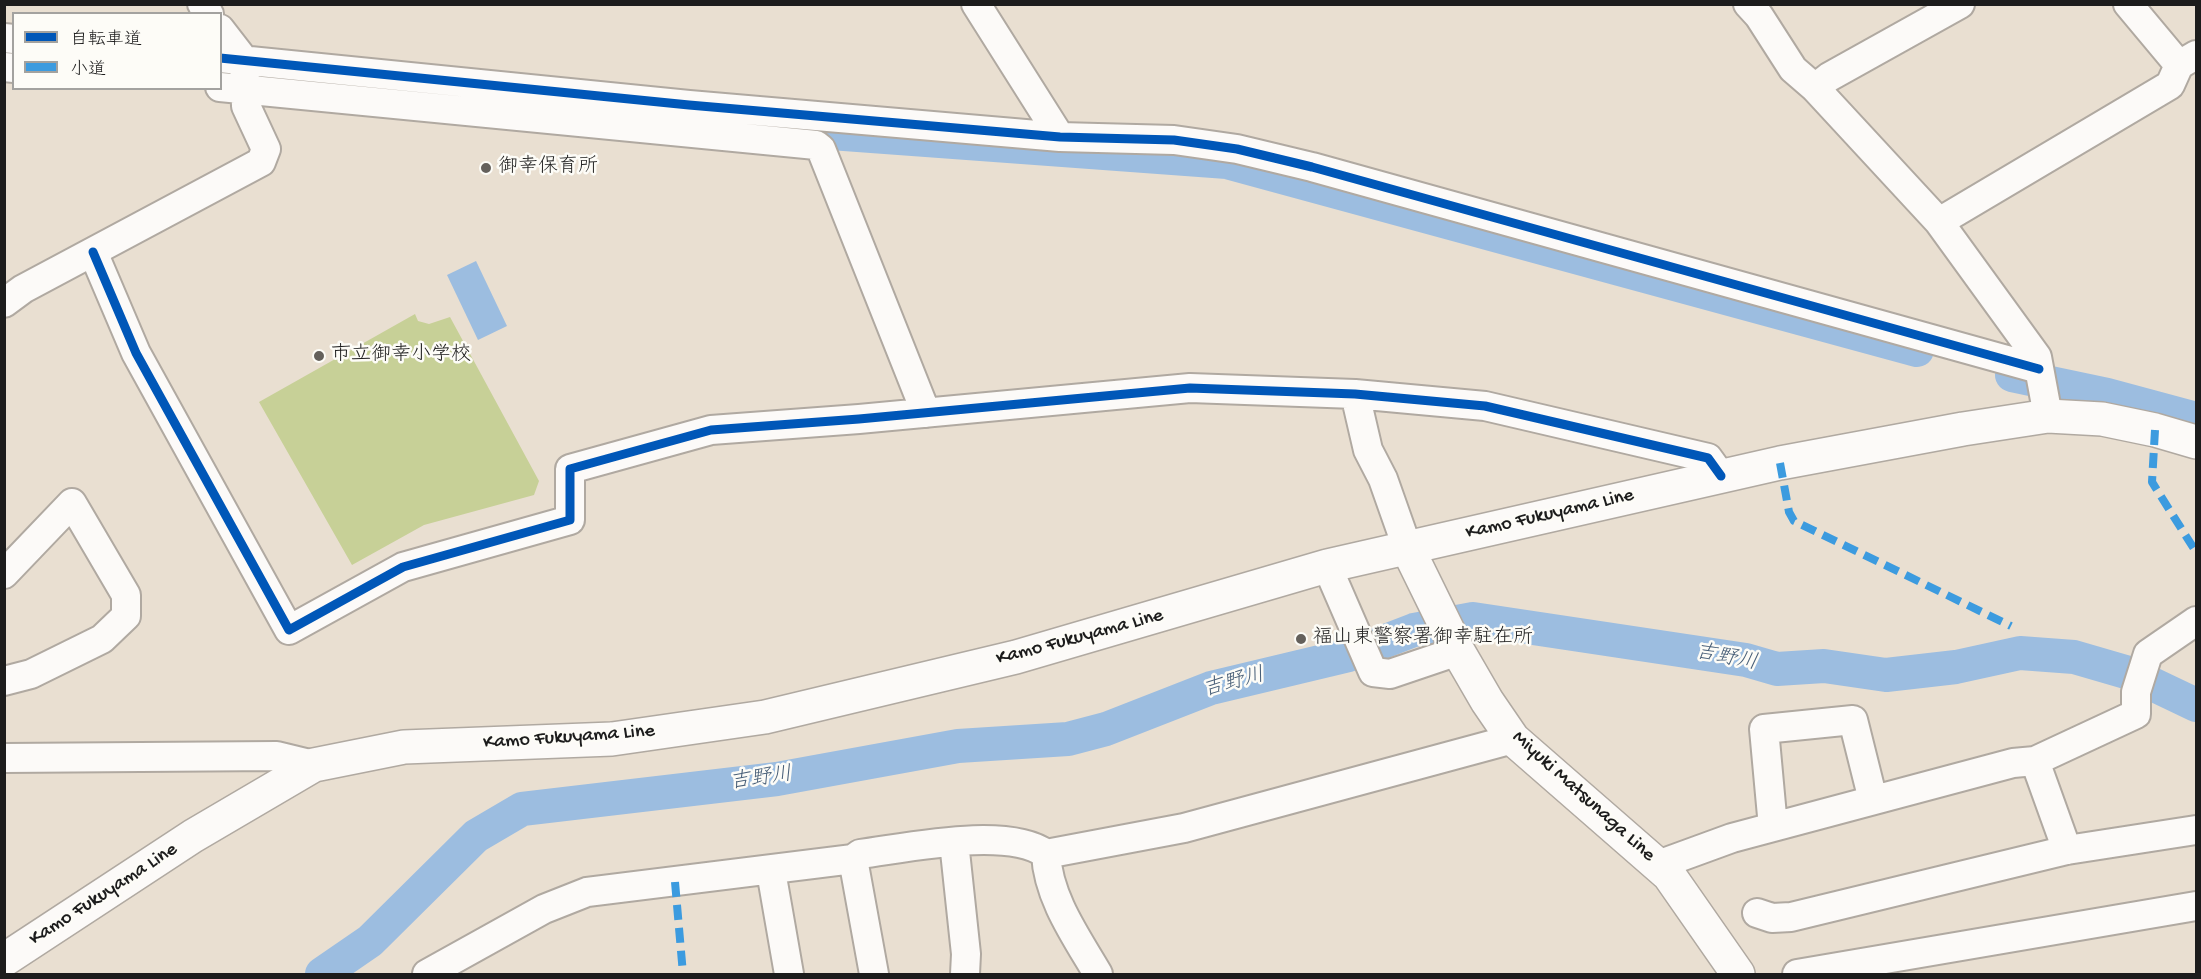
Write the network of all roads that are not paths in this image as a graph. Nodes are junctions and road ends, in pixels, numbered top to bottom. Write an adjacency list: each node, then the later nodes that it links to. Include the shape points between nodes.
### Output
1 (976, 4): 9 (street)
2 (1748, 4): 8 (street, via 1793,69)
3 (1960, 4): 8 (street, via 1829,76)
4 (2128, 4): 6 (street)
5 (222, 34): 7 (street)
6 (2188, 60): 10 (street, via 2170,85)
7 (237, 75): 9 (street, via 689,105); 11 (street, via 266,149 261,162); 15 (street, via 816,146 821,149)
8 (1815, 88): 10 (street)
9 (1060, 136): 13 (street, via 1174,141 1237,149 1290,162)
10 (1939, 222): 13 (street, via 2037,357)
11 (93, 252): 12 (street); 15 (street, via 136,353 289,630 403,567 570,520 570,468 711,430)
12 (4, 303)
13 (2043, 388): 16 (main road, Kamo Fukuyama Line, via 2102,420); 17 (main road, Kamo Fukuyama Line, via 1963,429)
14 (1355, 394): 15 (street, via 1190,388); 17 (street, via 1485,406 1708,458); 18 (street, via 1368,450 1383,479)
15 (926, 413)
16 (2196, 442)
17 (1721, 476): 18 (main road, Kamo Fukuyama Line)
18 (1407, 547): 19 (main road, Kamo Fukuyama Line); 22 (main road, Miyuki Matsunaga Line)
19 (1328, 566): 22 (street, via 1372,672 1389,674); 27 (main road, Kamo Fukuyama Line, via 1016,657 765,717 612,739 404,747)
20 (4, 574): 23 (street, via 72,503 126,595 126,616 102,639 31,674)
21 (2196, 621): 26 (street, via 2148,654 2136,692 2136,714)
22 (1449, 632): 24 (main road, Miyuki Matsunaga Line, via 1487,701)
23 (4, 681)
24 (1514, 738): 33 (street, via 1184,828); 35 (main road, Miyuki Matsunaga Line)
25 (4, 758): 27 (street, via 277,756)
26 (2035, 761): 28 (street, via 2013,763); 32 (street)
27 (314, 765): 39 (main road, Kamo Fukuyama Line, via 194,836)
28 (1873, 800): 29 (street); 29 (street, via 1853,720 1764,729)
29 (1773, 827): 35 (street)
30 (2196, 830): 32 (street)
31 (954, 842): 33 (street, via 1015,840); 34 (street); 43 (street)
32 (2067, 850): 38 (street, via 1791,917 1772,918)
33 (1046, 854): 44 (street, via 1047,871 1068,923)
34 (853, 859): 36 (street); 42 (street)
35 (1658, 866): 45 (main road, Miyuki Matsunaga Line, via 1669,875)
36 (771, 871): 40 (street, via 587,892 544,909); 41 (street)
37 (2196, 906): 46 (street)
38 (1757, 913)
39 (4, 960)
40 (428, 975)
41 (789, 975)
42 (874, 975)
43 (965, 975)
44 (1098, 975)
45 (1738, 975)
46 (1797, 975)

